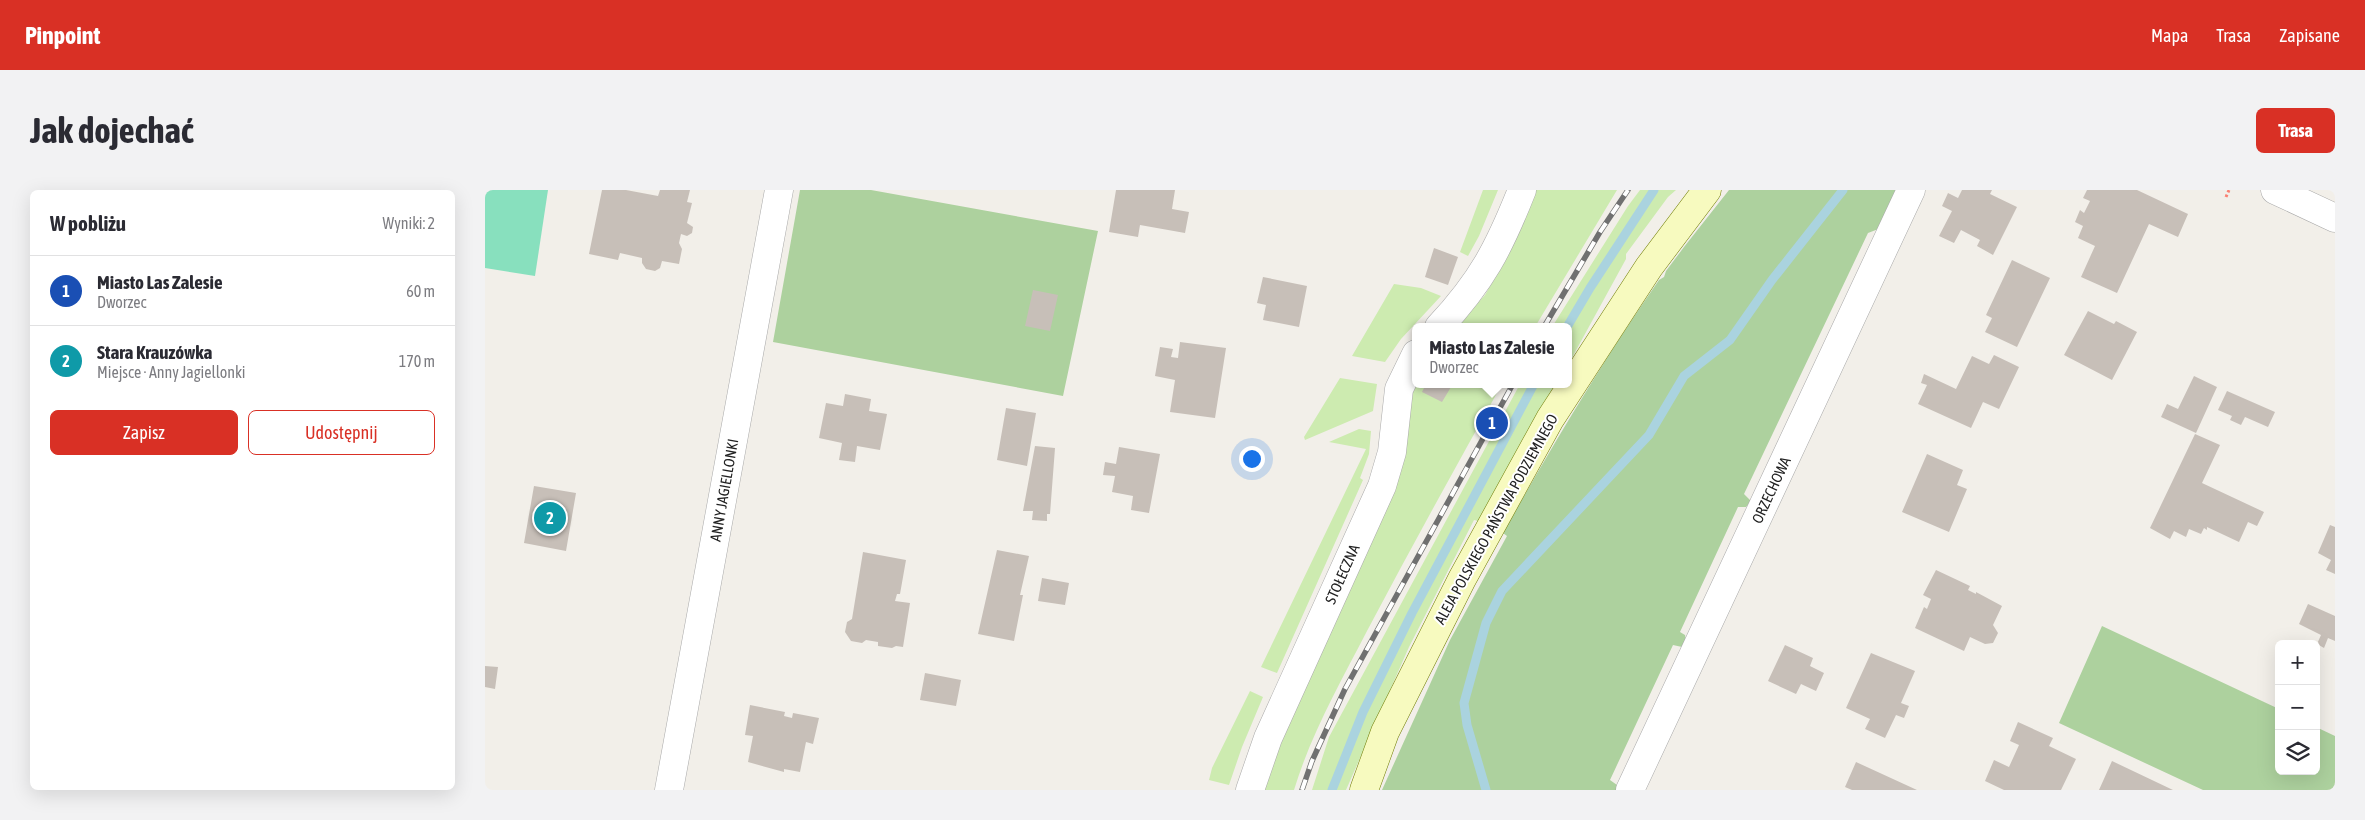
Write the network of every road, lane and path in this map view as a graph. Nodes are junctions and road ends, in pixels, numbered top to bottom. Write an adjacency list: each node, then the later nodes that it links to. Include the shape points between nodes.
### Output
1 (779, 190): 13 (street, ANNY JAGIELLONKI)
2 (1522, 190): 9 (street, via 1504,237 1489,263)
3 (1707, 190): 11 (street, ALEJA POLSKIEGO PAŃSTWA PODZIEMNEGO, via 1649,267)
4 (1911, 190): 16 (street, ORZECHOWA)
5 (2229, 190): 7 (path)
6 (2275, 190): 8 (street)
7 (2226, 197)
8 (2335, 218)
9 (1443, 323)
10 (1412, 362): 14 (street, STOŁECZNA, via 1399,389 1391,452 1382,486 1268,738)
11 (1572, 385)
12 (1570, 388): 15 (street, ALEJA POLSKIEGO PAŃSTWA PODZIEMNEGO, via 1461,579 1385,732)
13 (669, 790)
14 (1249, 790)
15 (1364, 790)
16 (1630, 790)

